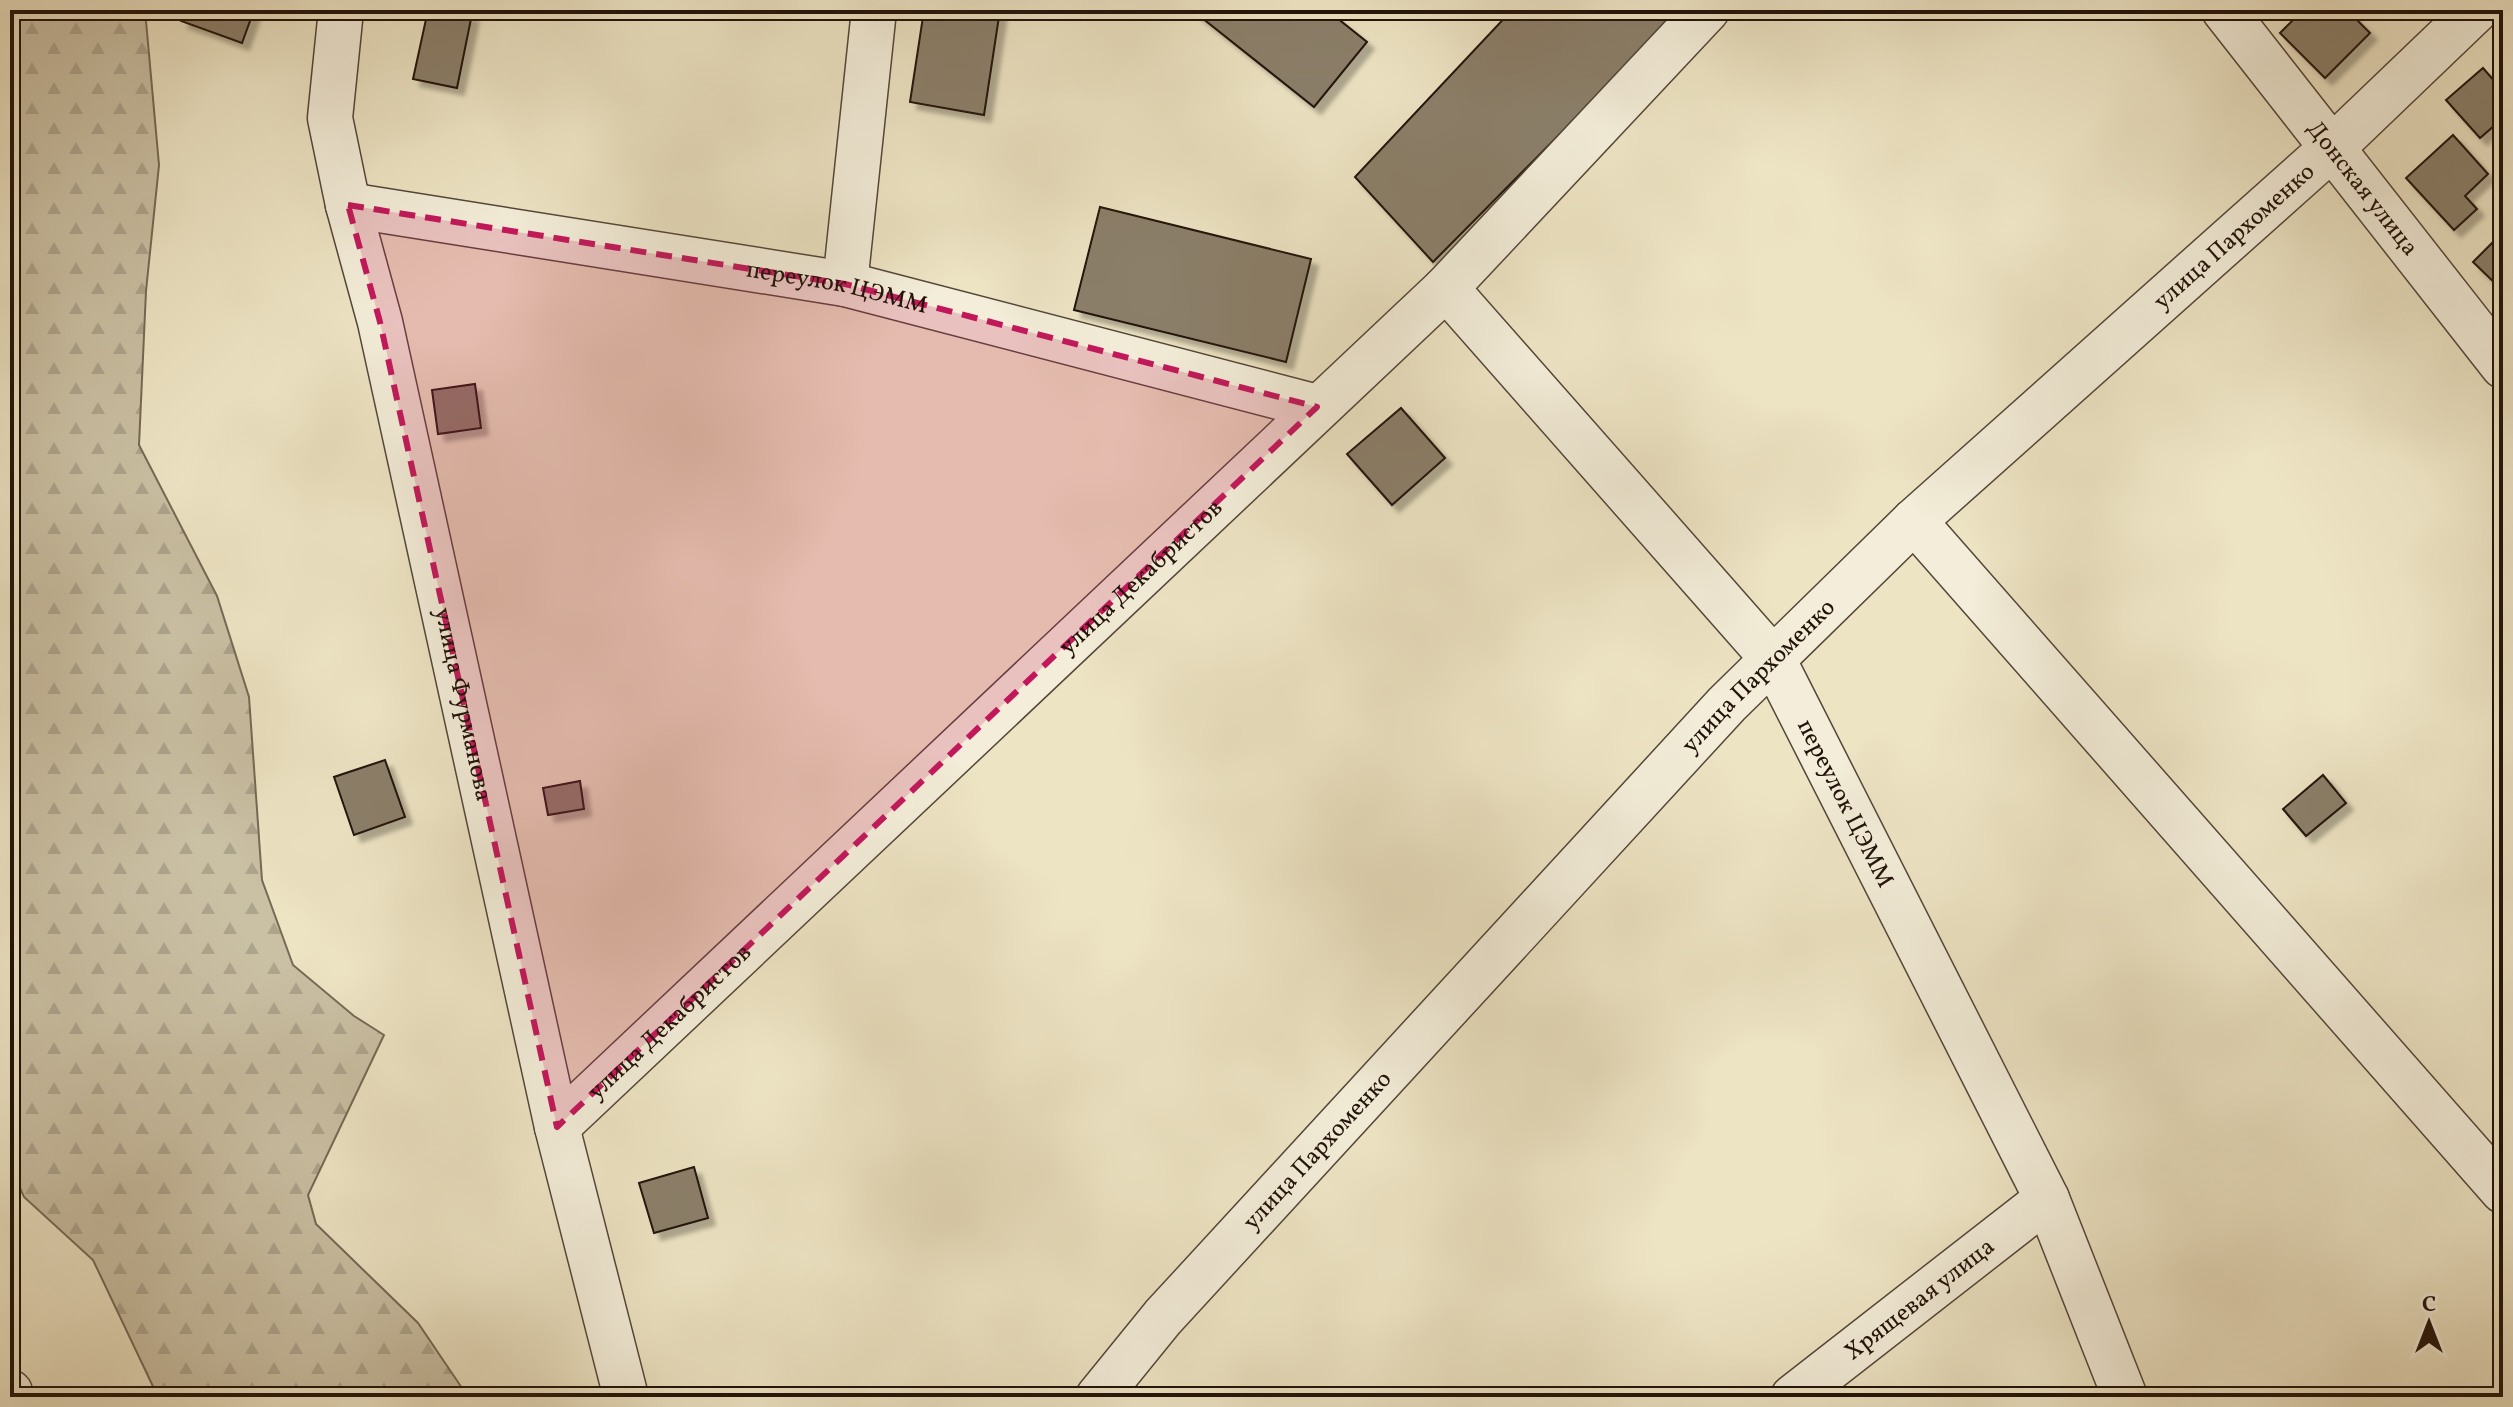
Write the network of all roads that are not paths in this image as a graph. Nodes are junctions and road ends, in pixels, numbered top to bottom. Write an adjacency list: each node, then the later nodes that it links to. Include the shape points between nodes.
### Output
1 (341, 10): 7 (street, улица Фурманова, via 330,118)
2 (874, 10): 8 (street)
3 (1707, 10): 9 (street, улица Декабристов)
4 (2224, 10): 6 (street, Донская улица)
5 (2476, 10): 6 (street, улица Пархоменко)
6 (2333, 147): 10 (street, Донская улица); 12 (street, улица Пархоменко)
7 (348, 205): 8 (street, переулок ЦЭММ); 14 (street, улица Фурманова, via 380,322)
8 (845, 284): 11 (street, переулок ЦЭММ)
9 (1446, 288): 11 (street, улица Декабристов); 13 (street, переулок ЦЭММ)
10 (2503, 366)
11 (1317, 407): 14 (street, улица Декабристов)
12 (1914, 521): 13 (street, улица Пархоменко); 15 (street)
13 (1773, 659): 16 (street, переулок ЦЭММ); 18 (street, улица Пархоменко, via 1163,1317)
14 (557, 1127): 17 (street, улица Фурманова)
15 (2503, 1191)
16 (2047, 1199): 19 (street, Хрящевая улица); 20 (street, переулок ЦЭММ)
17 (626, 1397)
18 (1098, 1397)
19 (1793, 1397)
20 (2125, 1397)

